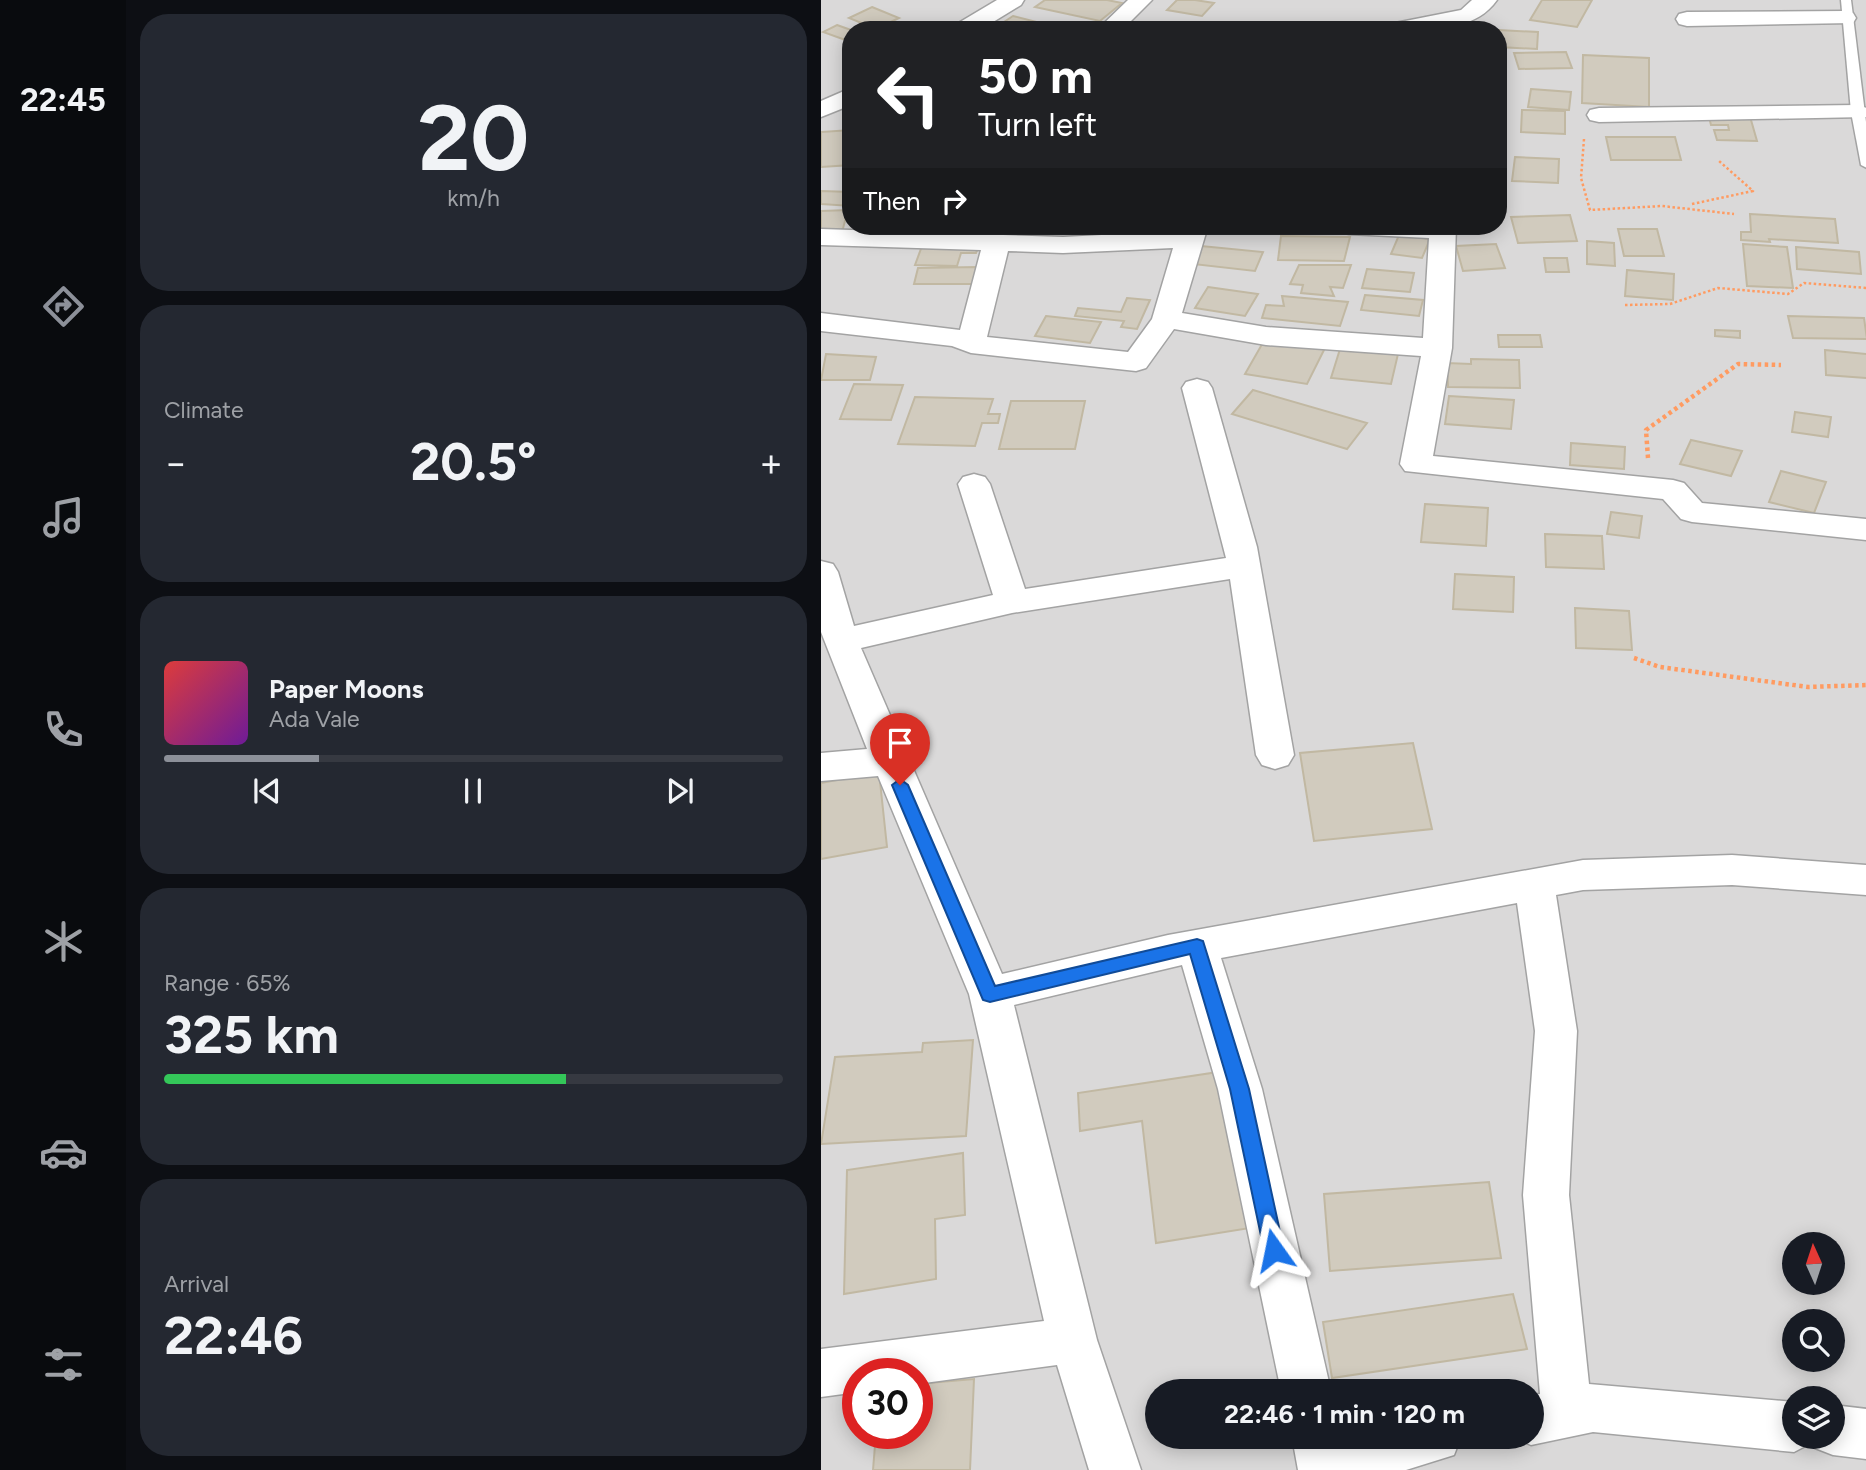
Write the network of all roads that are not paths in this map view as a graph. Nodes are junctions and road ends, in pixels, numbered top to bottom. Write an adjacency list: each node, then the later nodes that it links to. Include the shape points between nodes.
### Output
1 (1013, 0): 6 (street)
2 (1141, 0): 7 (street)
3 (1486, 0): 8 (street)
4 (1846, 9): 5 (street); 11 (lane)
5 (1687, 19)
6 (978, 21)
7 (1118, 21)
8 (1473, 21)
9 (842, 100): 10 (street)
10 (821, 110)
11 (1857, 112): 12 (street); 15 (lane)
12 (1599, 115)
13 (842, 124): 14 (street)
14 (821, 126)
15 (1866, 165)
16 (1162, 235): 20 (street, via 1063,245)
17 (1191, 235): 21 (street)
18 (1443, 235): 24 (street)
19 (821, 237): 20 (street)
20 (996, 244): 23 (street)
21 (1166, 319): 23 (street, via 1136,362); 24 (street, via 1266,336)
22 (821, 322): 23 (street, via 959,338)
23 (971, 344)
24 (1437, 348): 27 (street, via 1416,464 1673,490 1692,512)
25 (1197, 388): 28 (street)
26 (974, 484): 30 (street)
27 (1866, 530)
28 (1244, 566): 30 (street); 32 (street)
29 (821, 572): 31 (street)
30 (1012, 602): 31 (street)
31 (841, 641): 33 (street)
32 (1275, 755)
33 (890, 761): 34 (street); 38 (street)
34 (821, 767)
35 (1866, 880): 36 (street, via 1732,870 1583,875)
36 (1534, 884): 37 (street); 42 (street, via 1556,1031 1546,1195)
37 (1197, 946): 38 (street); 41 (street, via 1240,1089)
38 (990, 994): 39 (street)
39 (1073, 1340): 40 (street); 48 (street)
40 (821, 1373)
41 (1303, 1379)
42 (1549, 1417): 43 (street, via 1593,1408)
43 (1782, 1426)
44 (1845, 1431): 45 (street)
45 (1866, 1434)
46 (1320, 1449): 49 (street)
47 (1394, 1449): 50 (street)
48 (1115, 1470)
49 (1324, 1470)
50 (1337, 1470)

